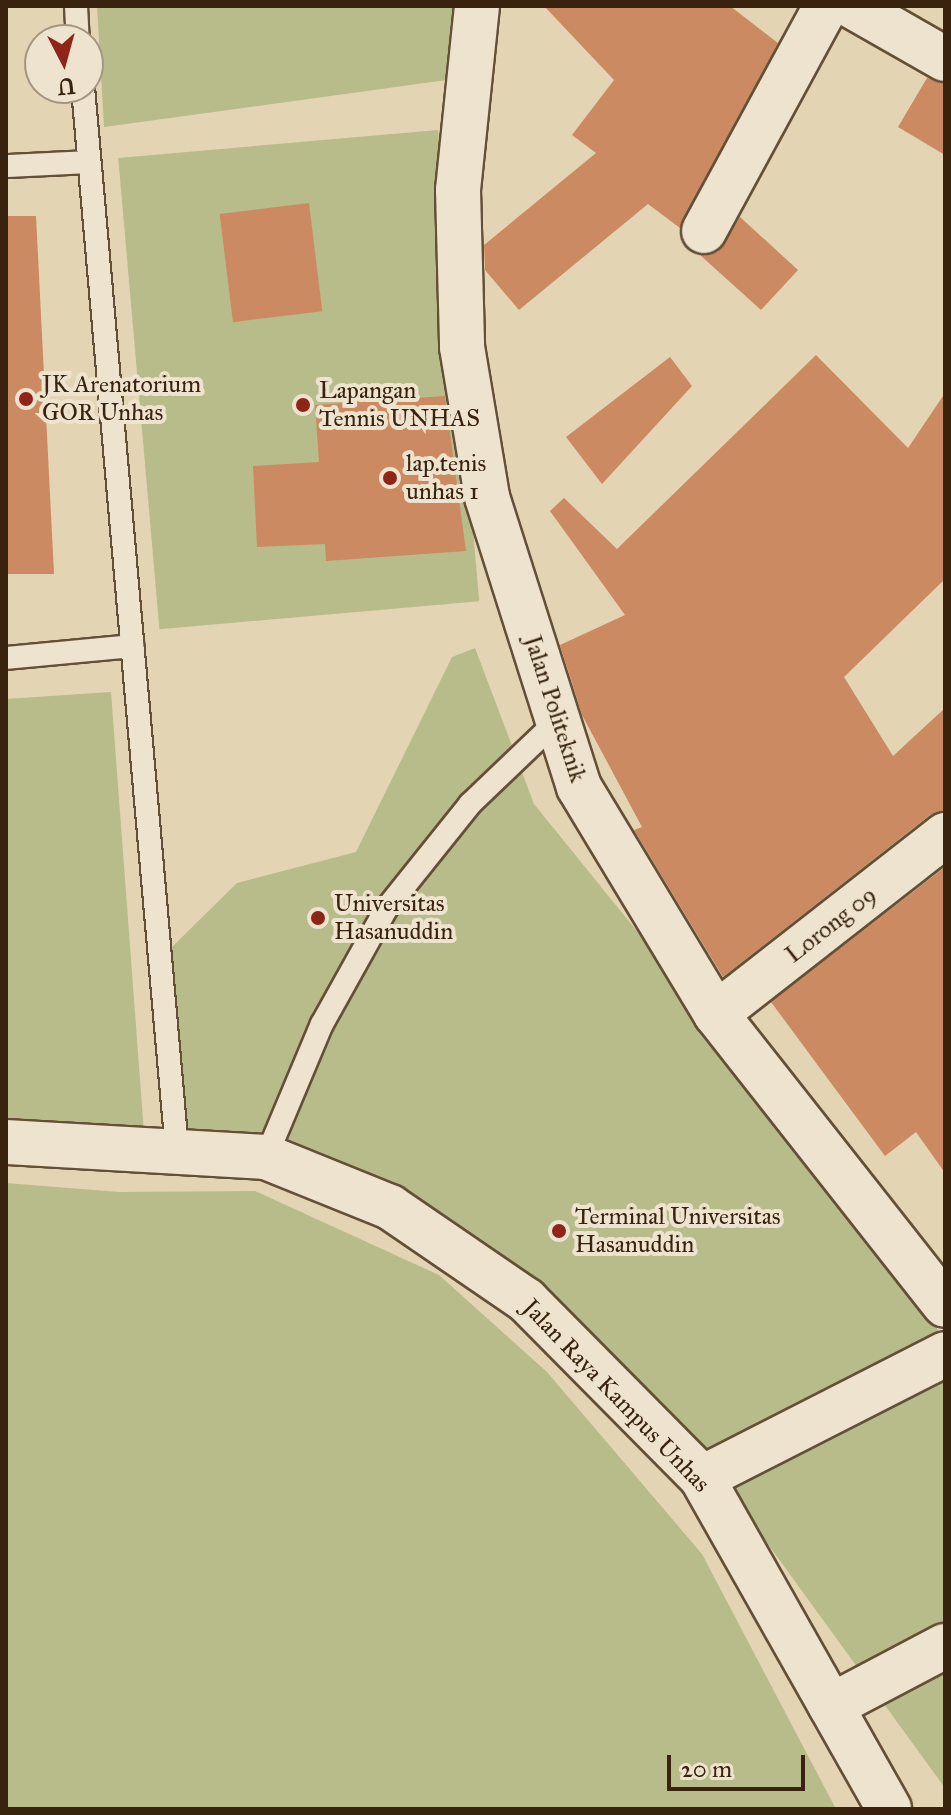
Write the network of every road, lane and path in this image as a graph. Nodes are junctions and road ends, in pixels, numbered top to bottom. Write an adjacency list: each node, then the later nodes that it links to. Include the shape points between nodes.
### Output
1 (477, 6): 11 (street, Jalan Politeknik, via 458,190 462,347 487,497)
2 (826, 6): 8 (street)
3 (852, 6): 4 (street)
4 (945, 59)
5 (84, 104): 6 (lane)
6 (89, 162): 7 (lane); 9 (lane)
7 (6, 166)
8 (704, 231)
9 (132, 646): 10 (lane); 15 (lane)
10 (6, 658)
11 (558, 720): 13 (street, Jalan Politeknik, via 579,787); 16 (lane, via 470,804 386,909 322,1024)
12 (945, 835): 13 (street, Lorong 09)
13 (716, 1014): 17 (street, Jalan Politeknik)
14 (6, 1142): 15 (street, Jalan Raya Kampus Unhas)
15 (177, 1150): 16 (street, Jalan Raya Kampus Unhas)
16 (266, 1157): 19 (street, Jalan Raya Kampus Unhas, via 390,1207 526,1300)
17 (945, 1305)
18 (945, 1354): 19 (street)
19 (702, 1478): 21 (street, Jalan Raya Kampus Unhas)
20 (945, 1646): 21 (street)
21 (831, 1706): 22 (street, Jalan Raya Kampus Unhas)
22 (889, 1809)

